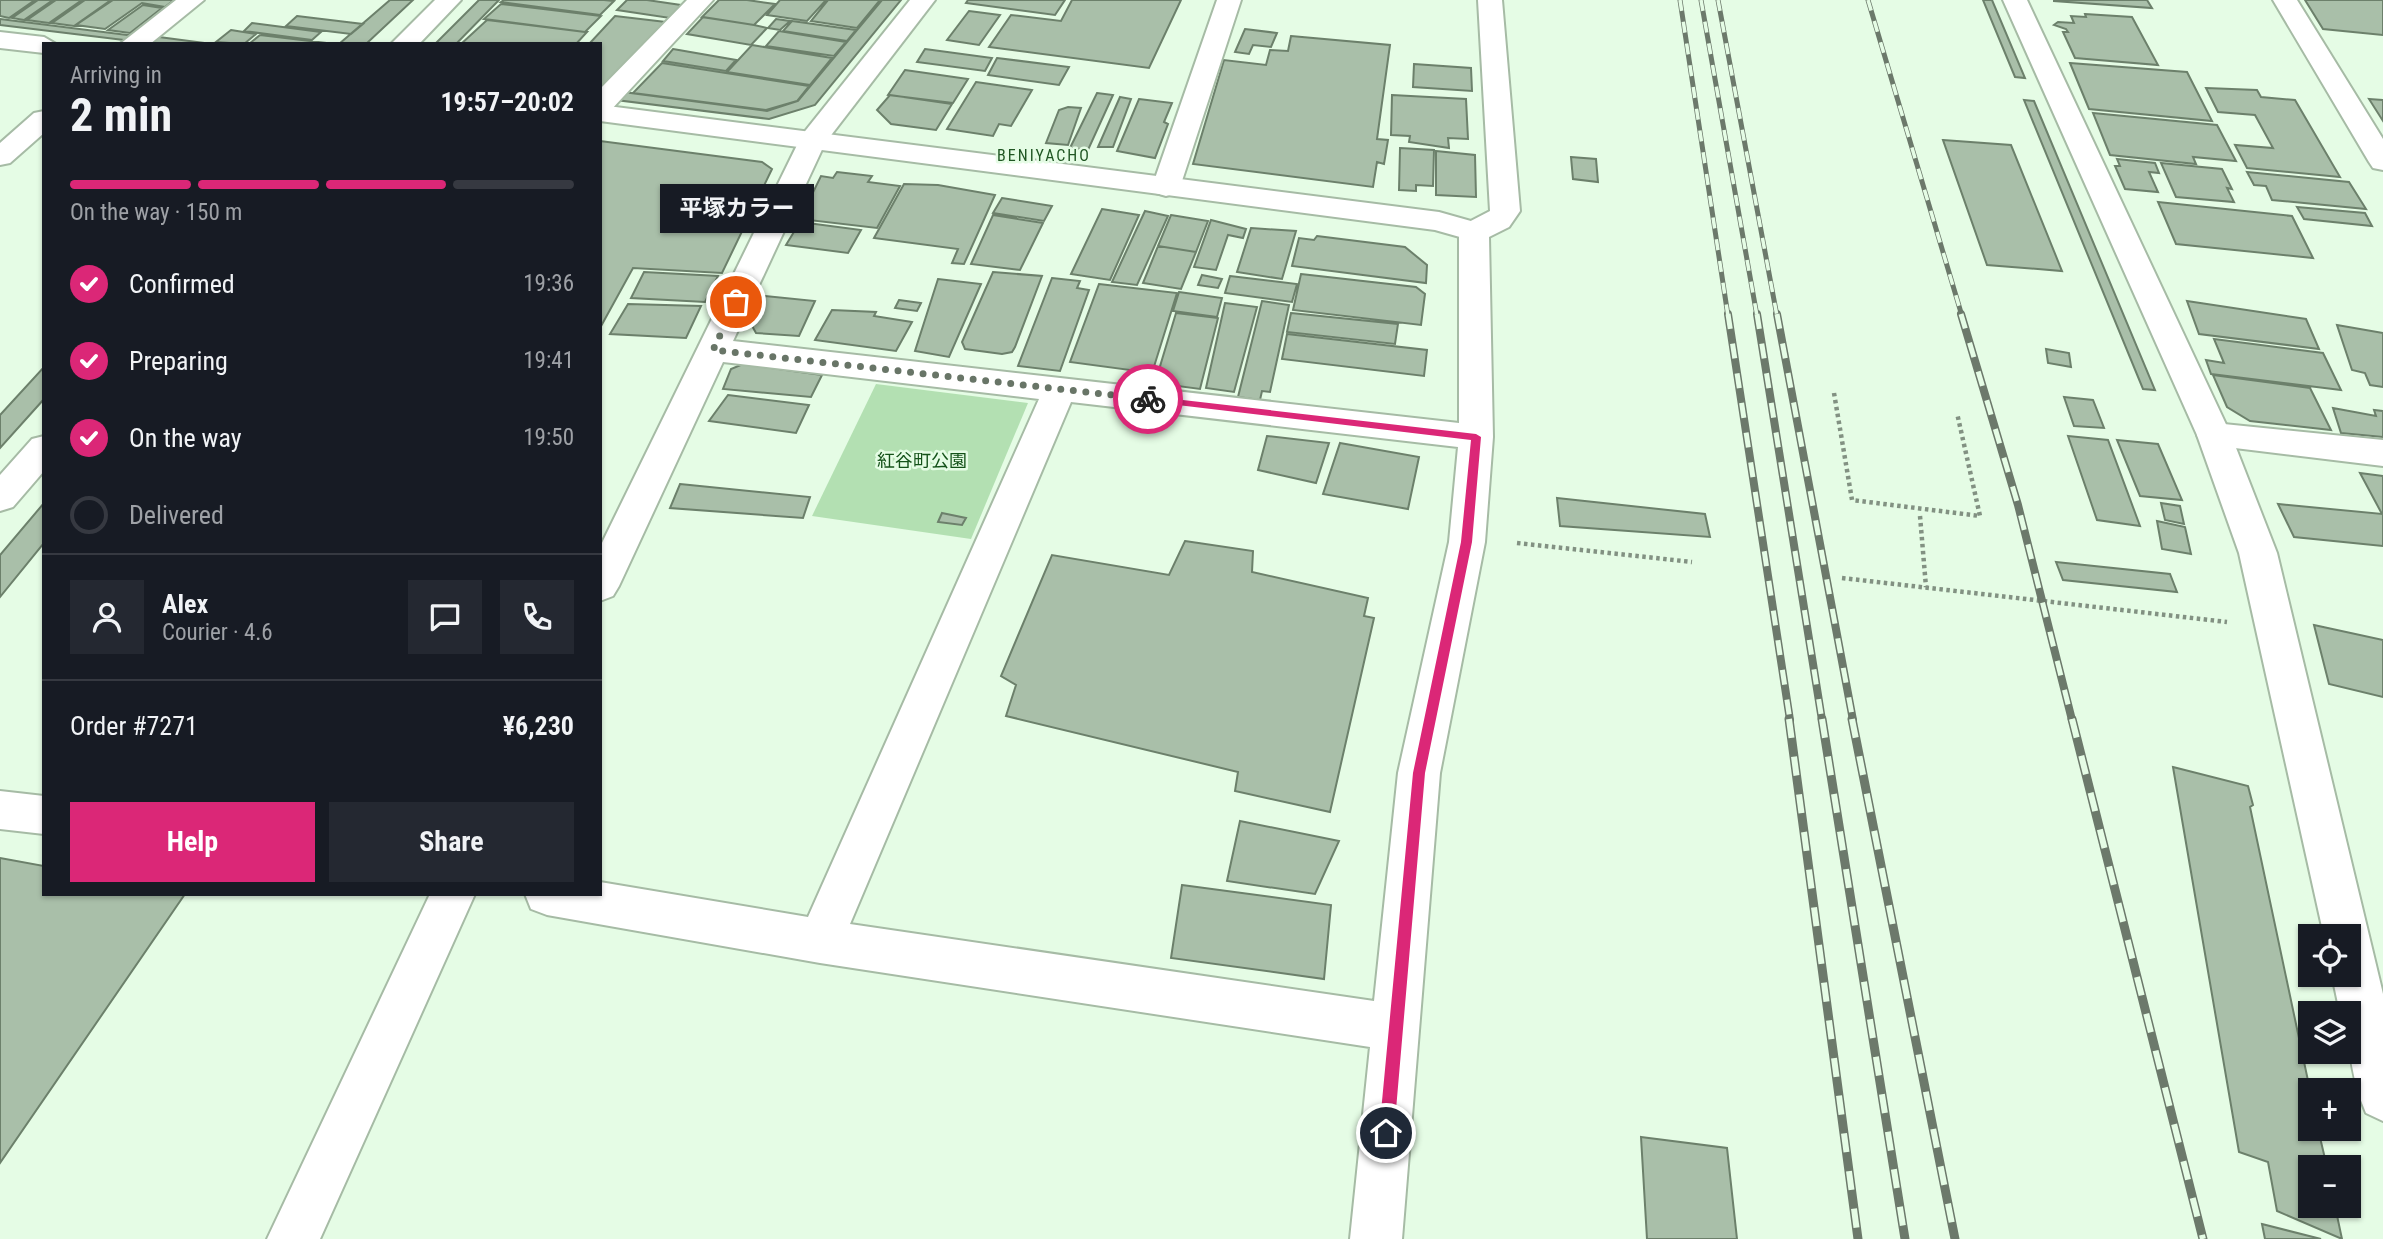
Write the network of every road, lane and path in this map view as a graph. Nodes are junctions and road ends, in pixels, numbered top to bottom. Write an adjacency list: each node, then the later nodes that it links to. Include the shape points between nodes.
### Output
1 (192, 0): 10 (street)
2 (450, 0): 11 (street)
3 (701, 0): 13 (street)
4 (923, 0): 16 (street)
5 (1229, 0): 19 (street)
6 (1490, 0): 20 (street, via 1504,211 1499,221)
7 (2015, 0): 25 (street)
8 (2285, 0): 18 (street)
9 (0, 40): 12 (street)
10 (137, 42)
11 (406, 42)
12 (42, 45)
13 (602, 102)
14 (602, 113): 16 (street)
15 (42, 121): 17 (street)
16 (812, 141): 19 (street); 21 (street)
17 (0, 157)
18 (2383, 162)
19 (1166, 187): 20 (street, via 1438,221)
20 (1474, 232): 26 (street)
21 (713, 350): 22 (street); 34 (street)
22 (1060, 389): 26 (street); 42 (street)
23 (1834, 393): 24 (path, via 1852,500 1980,516)
24 (1957, 413)
25 (2214, 435): 28 (street); 41 (street, via 2258,552)
26 (1476, 437): 44 (street, via 1467,542 1419,773)
27 (42, 450): 29 (street)
28 (2383, 453)
29 (0, 498)
30 (1920, 516): 35 (path)
31 (1517, 543): 32 (path)
32 (1692, 562)
33 (1842, 578): 36 (path)
34 (602, 582)
35 (1926, 587)
36 (2227, 622)
37 (0, 810): 38 (street)
38 (42, 815)
39 (452, 896): 46 (street)
40 (559, 896): 42 (street)
41 (2344, 924)
42 (820, 941): 44 (street)
43 (2358, 987): 45 (street)
44 (1396, 1028): 47 (street)
45 (2383, 1096)
46 (293, 1239)
47 (1376, 1239)

